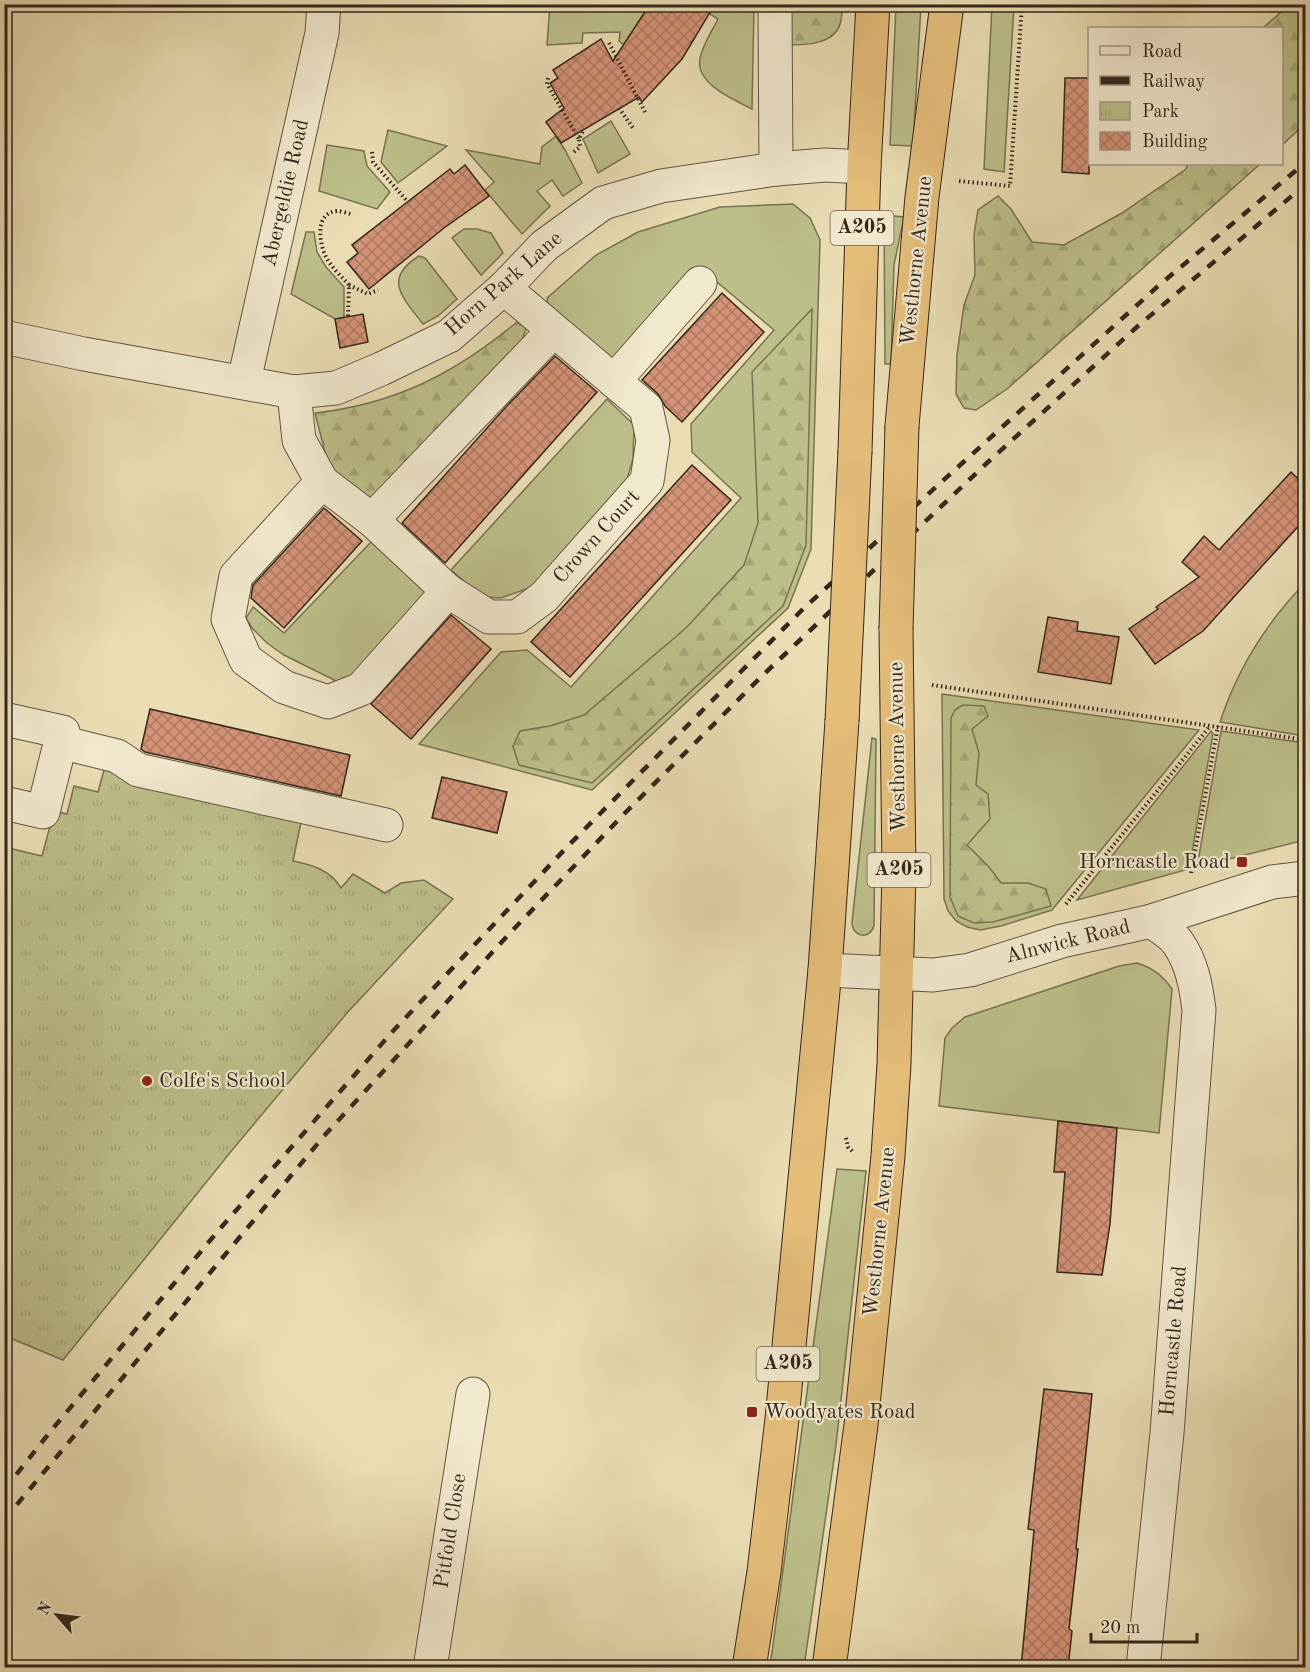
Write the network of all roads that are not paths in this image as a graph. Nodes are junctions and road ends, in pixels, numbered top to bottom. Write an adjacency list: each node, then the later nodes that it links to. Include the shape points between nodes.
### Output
1 (324, 4): 11 (street, Abergeldie Road, via 322,33)
2 (775, 4): 6 (street)
3 (873, 4): 5 (highway, A205)
4 (947, 4): 24 (highway, Westhorne Avenue / A205, bridge, via 922,197 902,426 896,629)
5 (864, 167): 6 (street, Horn Park Lane); 23 (highway, A205, bridge, via 842,721)
6 (776, 169): 8 (street, Horn Park Lane, via 661,186 603,203 544,246)
7 (700, 283): 12 (street)
8 (504, 288): 9 (street, Crown Court); 13 (street, Horn Park Lane, via 449,336 336,388)
9 (553, 330): 12 (street, Crown Court); 15 (street)
10 (4, 337): 11 (street, Horn Park Lane)
11 (244, 381): 13 (street, Horn Park Lane)
12 (614, 381): 16 (street, Crown Court, via 646,408 653,440 646,481 544,597 517,616 489,617)
13 (294, 392): 14 (street, Crown Court, via 299,440)
14 (322, 482): 15 (street, Crown Court); 16 (street, via 236,576 228,619 246,660 284,687 328,702 361,689)
15 (372, 520): 16 (street, Crown Court)
16 (448, 591)
17 (4, 718): 18 (street, via 63,732)
18 (60, 742): 19 (street, via 43,812); 20 (street, via 117,756 138,770)
19 (4, 803)
20 (386, 825)
21 (1305, 878): 22 (street, Alnwick Road, via 1272,882)
22 (1152, 921): 24 (street, Alnwick Road, via 1056,942 970,970); 29 (street, Horncastle Road, via 1177,941 1191,968 1199,1010 1167,1433)
23 (825, 970): 24 (street, Alnwick Road); 27 (highway, A205, via 782,1419)
24 (896, 974): 28 (highway, Westhorne Avenue / A205, via 888,1156 861,1425)
25 (473, 1394): 26 (street, Pitfold Close)
26 (430, 1668)
27 (749, 1668)
28 (829, 1668)
29 (1143, 1668)

